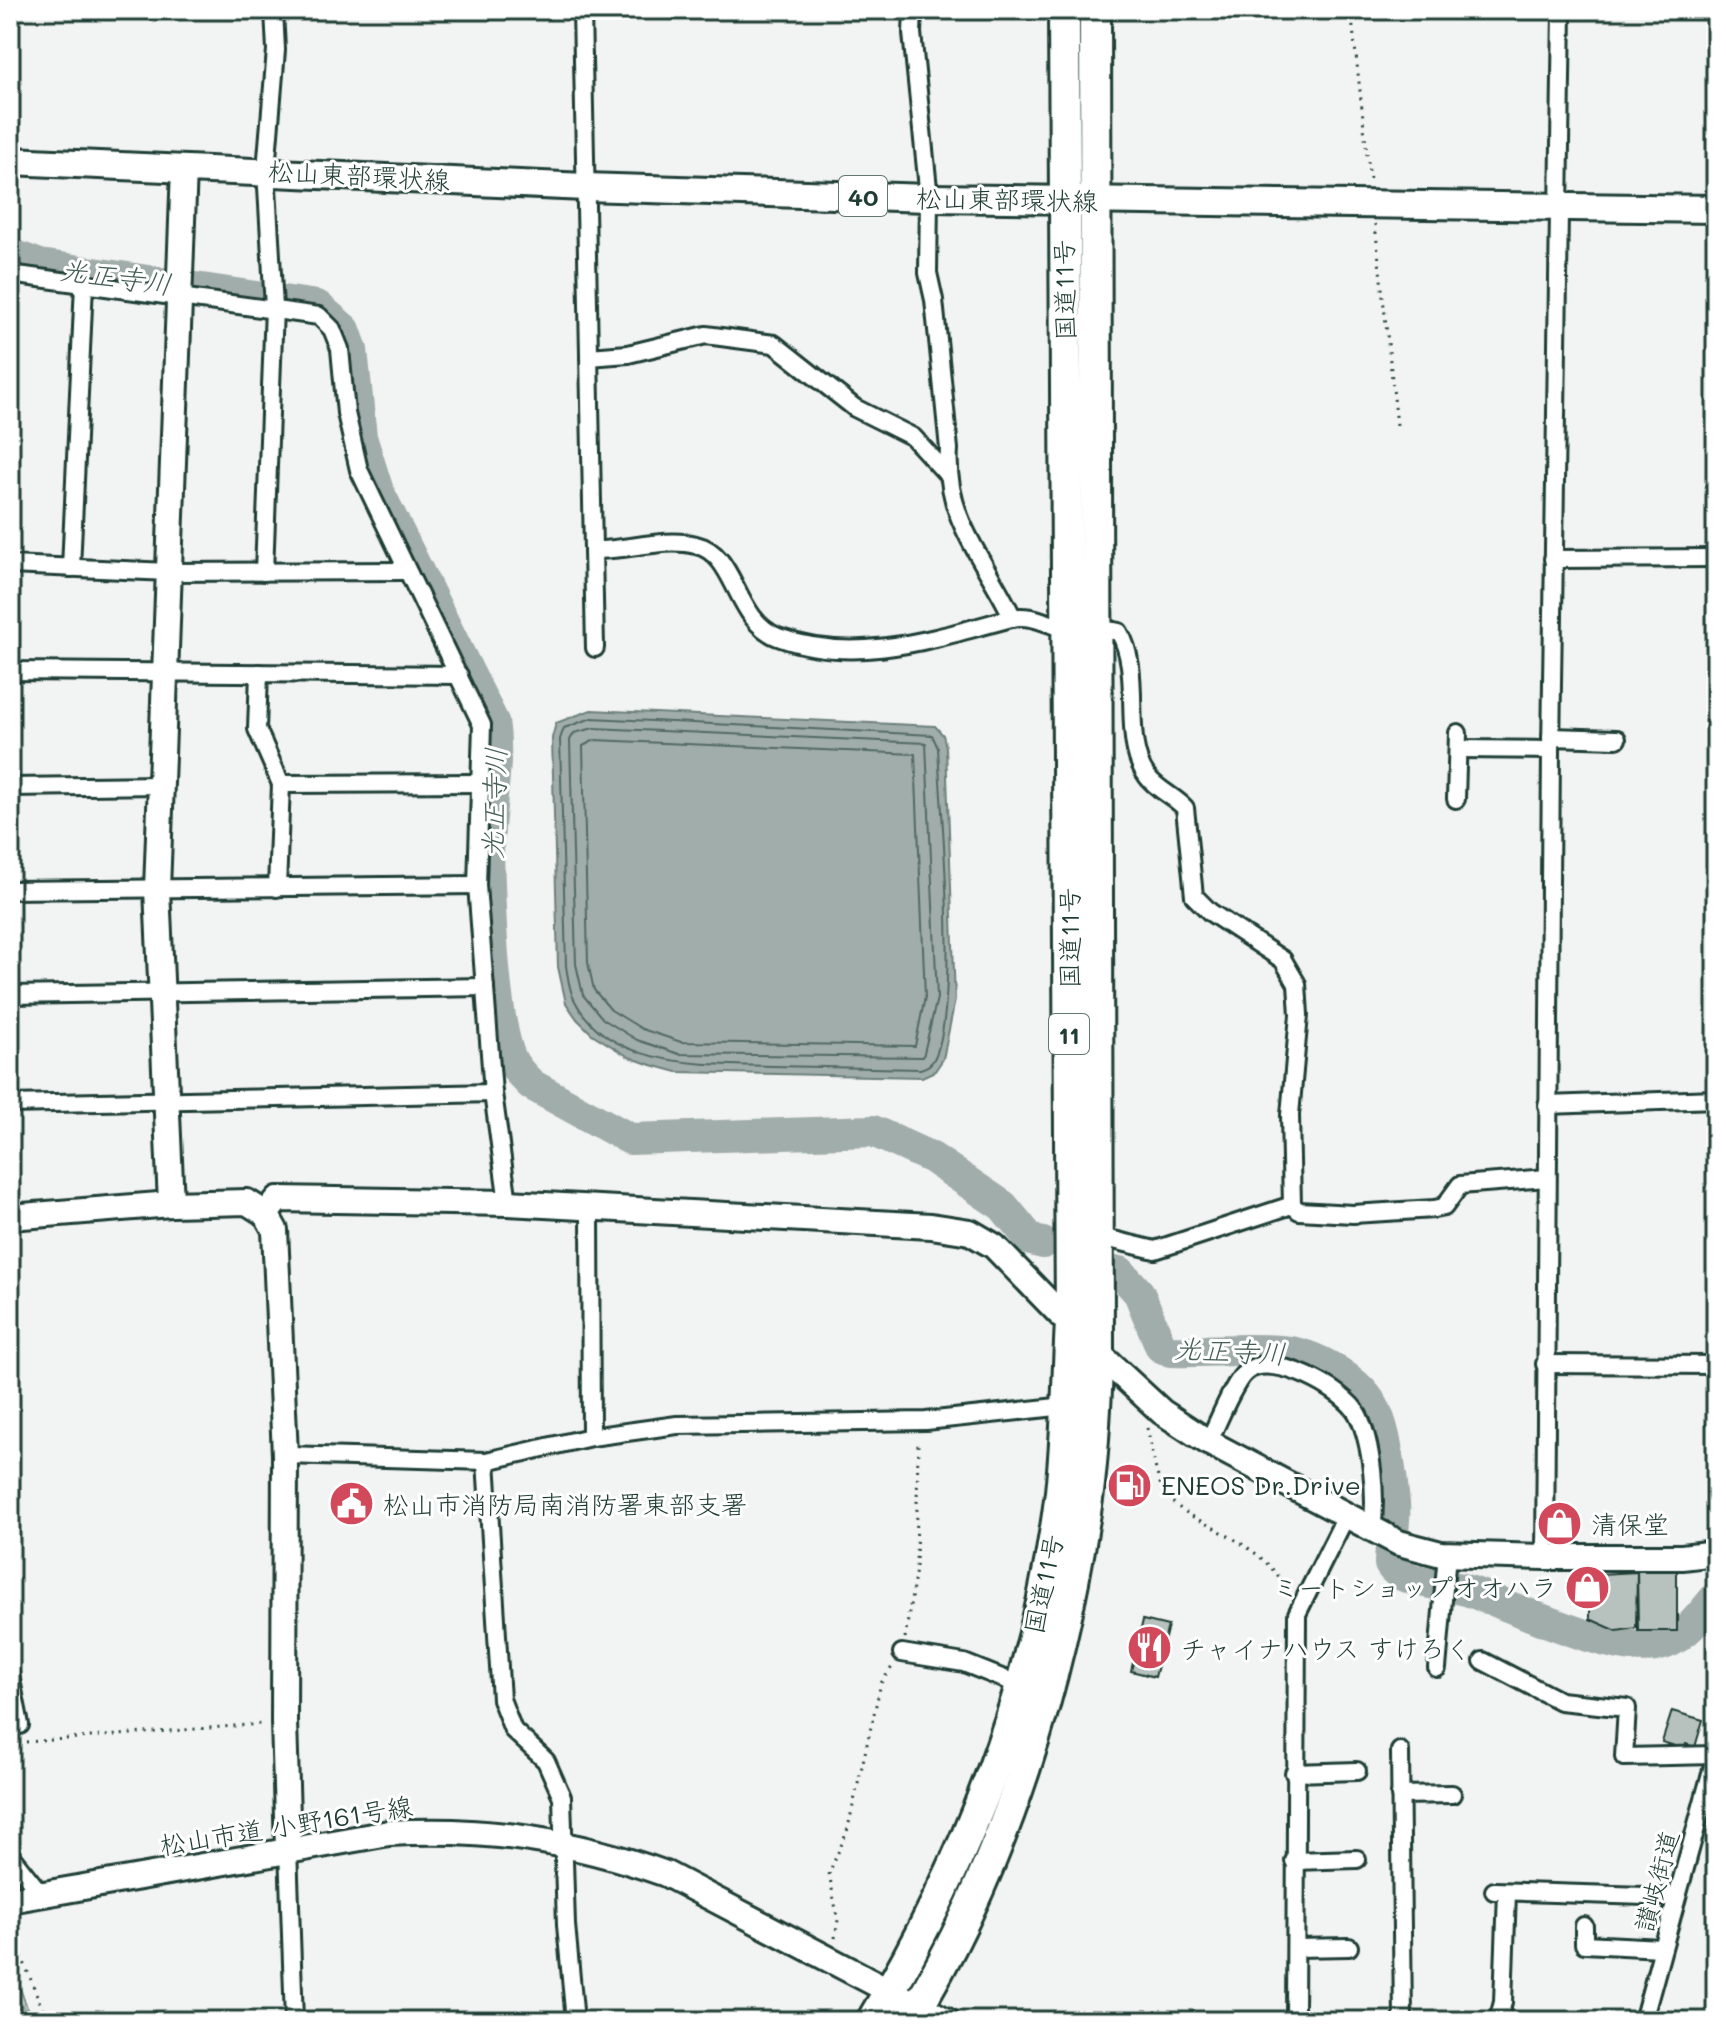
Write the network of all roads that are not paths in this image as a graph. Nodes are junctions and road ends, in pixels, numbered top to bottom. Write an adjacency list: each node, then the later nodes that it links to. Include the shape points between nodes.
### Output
1 (274, 10): 9 (street)
2 (582, 10): 10 (street)
3 (913, 10): 11 (street)
4 (1064, 10): 13 (highway, 国道11号 / 11)
5 (1095, 10): 12 (highway, 国道11号 / 11)
6 (1562, 10): 14 (street)
7 (10, 161): 8 (main road, 松山東部環状線 / 40)
8 (184, 168): 9 (main road, 松山東部環状線 / 40); 18 (street)
9 (266, 170): 10 (main road, 松山東部環状線 / 40); 19 (street)
10 (585, 187): 11 (main road, 松山東部環状線 / 40); 20 (street)
11 (929, 198): 13 (main road, 松山東部環状線 / 40); 21 (street, via 928,273 946,419)
12 (1098, 200): 13 (main road, 松山東部環状線 / 40); 14 (main road, 松山東部環状線 / 40); 31 (highway, 国道11号 / 11)
13 (1063, 201): 31 (highway, 国道11号 / 11)
14 (1561, 207): 15 (main road, 松山東部環状線 / 40); 24 (street)
15 (1716, 209)
16 (10, 274): 17 (street)
17 (84, 284): 18 (street); 26 (street)
18 (182, 297): 19 (street); 28 (street)
19 (274, 308): 27 (street, via 319,316 332,329 340,349 346,413 359,470); 29 (street)
20 (589, 357): 21 (street, via 628,354 706,335 774,344 855,408 913,437); 22 (street)
21 (947, 474): 30 (street, via 972,551)
22 (593, 550): 30 (street, via 695,544 712,551 724,567 752,620 777,637 834,648 876,651); 32 (street)
23 (1716, 558): 24 (street)
24 (1553, 559): 38 (street)
25 (10, 565): 26 (street)
26 (71, 568): 28 (street)
27 (404, 571): 29 (street); 36 (street)
28 (169, 572): 29 (street); 34 (street)
29 (264, 572)
30 (1013, 618): 31 (street)
31 (1081, 629): 59 (street, via 1119,632 1125,642 1138,757 1155,785 1185,808 1194,896 1283,960 1297,984 1290,1115); 63 (highway, 国道11号 / 11); 64 (highway, 国道11号 / 11)
32 (595, 648)
33 (10, 671): 34 (street)
34 (165, 672): 35 (street); 41 (street)
35 (259, 673): 36 (street); 40 (street, via 257,729)
36 (459, 675): 39 (street, via 482,725)
37 (1617, 739): 38 (street)
38 (1551, 744): 43 (street, via 1458,741); 55 (street)
39 (481, 783): 40 (street); 44 (street)
40 (281, 784): 45 (street)
41 (161, 785): 42 (street); 46 (street)
42 (10, 787)
43 (1456, 799)
44 (477, 885): 45 (street); 48 (street)
45 (277, 888): 46 (street)
46 (157, 889): 47 (street); 49 (street)
47 (10, 890)
48 (485, 987): 49 (street); 51 (street)
49 (162, 993): 50 (street); 52 (street)
50 (10, 995)
51 (493, 1093): 52 (street); 57 (street)
52 (166, 1099): 54 (street); 58 (street)
53 (1716, 1099): 55 (street)
54 (10, 1104)
55 (1547, 1105): 56 (street)
56 (1547, 1178): 59 (street, via 1460,1185 1444,1207 1434,1209 1353,1214 1299,1211); 66 (street)
57 (508, 1203): 60 (street); 61 (street, via 278,1199)
58 (171, 1204): 61 (street, via 247,1202); 62 (street)
59 (1292, 1205): 63 (street, via 1155,1250)
60 (590, 1209): 64 (street, via 970,1232 994,1246); 69 (street)
61 (266, 1214): 71 (street, via 275,1230)
62 (10, 1217)
63 (1097, 1236): 65 (highway, 国道11号 / 11)
64 (1071, 1322): 65 (street); 68 (highway, 国道11号 / 11)
65 (1098, 1353): 70 (street); 82 (highway, 国道11号 / 11, via 1087,1498 1062,1630)
66 (1545, 1364): 67 (street); 76 (street)
67 (1716, 1365)
68 (1066, 1406): 69 (street, via 926,1421 677,1425); 82 (highway, 国道11号 / 11, via 1060,1494)
69 (591, 1437): 72 (street)
70 (1208, 1442): 73 (street); 74 (street, via 1245,1372 1258,1366 1297,1371 1357,1412)
71 (285, 1455): 72 (street); 91 (street)
72 (486, 1461): 90 (street, via 501,1699 513,1730 546,1761 562,1797)
73 (1346, 1516): 74 (street); 87 (street, via 1297,1614)
74 (1385, 1536): 77 (street)
75 (1716, 1553): 76 (street)
76 (1545, 1557): 77 (street)
77 (1445, 1574): 80 (street)
78 (902, 1653): 82 (street, via 964,1663)
79 (1483, 1661): 85 (street, via 1560,1701 1627,1708 1624,1757)
80 (1437, 1668)
81 (10, 1675): 83 (street, via 20,1725)
82 (1032, 1690): 102 (highway, 国道11号 / 11, via 970,1834); 103 (highway, 国道11号 / 11, via 1028,1755 955,1936)
83 (10, 1726)
84 (1400, 1751): 89 (street)
85 (1716, 1755): 96 (street, 讃岐街道)
86 (1357, 1771): 87 (street)
87 (1294, 1773): 94 (street)
88 (1452, 1794): 89 (street)
89 (1400, 1795): 109 (street)
90 (565, 1843): 91 (street, 松山市道 小野161号線, via 503,1832 443,1830); 102 (street, 松山市道 小野161号線, via 666,1874); 105 (street)
91 (288, 1848): 95 (street, 松山市道 小野161号線); 104 (street)
92 (10, 1855): 95 (street)
93 (1357, 1859): 94 (street)
94 (1294, 1861): 100 (street)
95 (41, 1894): 97 (street, 松山市道 小野161号線)
96 (1676, 1897): 101 (street, 讃岐街道); 110 (street, via 1500,1892 1503,2002)
97 (10, 1900)
98 (1584, 1926): 101 (street, via 1584,1944)
99 (1349, 1947): 100 (street)
100 (1296, 1948): 108 (street)
101 (1662, 1948): 111 (street, 讃岐街道)
102 (890, 1990): 103 (street, 松山市道 小野161号線); 106 (highway, 国道11号 / 11)
103 (914, 2013): 107 (street, 松山市道 小野161号線)
104 (294, 2021)
105 (575, 2021)
106 (872, 2021)
107 (947, 2021)
108 (1295, 2021)
109 (1403, 2021)
110 (1498, 2021)
111 (1643, 2021)

